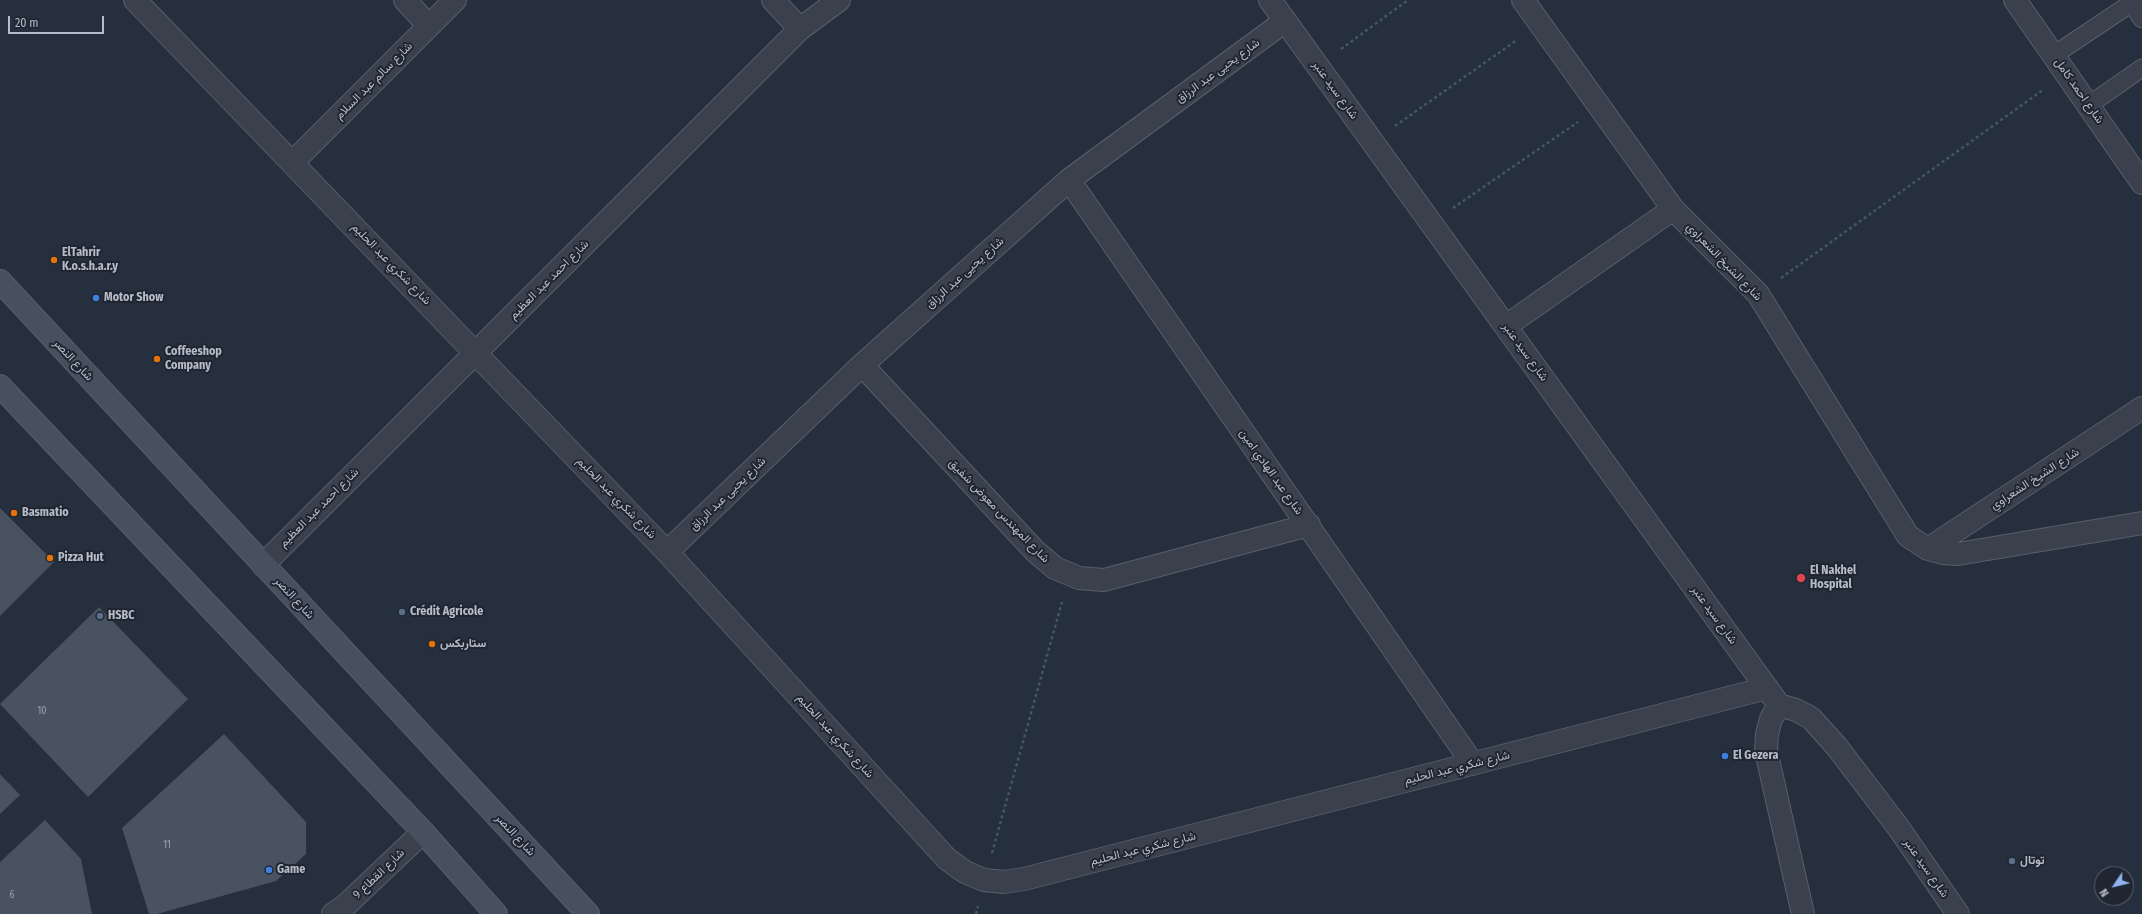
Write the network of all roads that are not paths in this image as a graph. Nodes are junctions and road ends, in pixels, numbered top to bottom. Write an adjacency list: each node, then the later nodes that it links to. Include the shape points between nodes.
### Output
1 (135, 0): 17 (street, شارع شكري عبد الحليم)
2 (405, 0): 12 (street)
3 (455, 0): 12 (street, شارع سالم عبد السلام)
4 (773, 0): 13 (street)
5 (839, 0): 13 (street, شارع احمد عبد العظيم)
6 (1270, 0): 11 (street, شارع سيد عنبر)
7 (1523, 0): 20 (street, شارع الشيخ الشعراوي)
8 (2015, 0): 14 (street, شارع احمد كامل)
9 (2132, 1): 10 (lane); 14 (lane)
10 (2142, 19)
11 (1285, 21): 18 (street, شارع يحيى عبد الرزاق); 22 (street, شارع سيد عنبر)
12 (429, 26): 17 (street, شارع سالم عبد السلام)
13 (800, 30): 23 (street, شارع احمد عبد العظيم)
14 (2054, 55): 16 (street, شارع احمد كامل)
15 (2142, 68): 16 (lane)
16 (2089, 105): 19 (street, شارع احمد كامل)
17 (293, 162): 23 (street, شارع شكري عبد الحليم)
18 (1069, 180): 24 (street, شارع يحيى عبد الرزاق); 28 (street, شارع عبد الهادي امين)
19 (2142, 183)
20 (1673, 208): 22 (street); 29 (street, شارع الشيخ الشعراوي, via 1758,294 1908,536)
21 (0, 281): 31 (main road, شارع النصر)
22 (1506, 326): 32 (street, شارع سيد عنبر)
23 (476, 352): 30 (street, شارع شكري عبد الحليم); 31 (street, شارع احمد عبد العظيم)
24 (862, 366): 28 (street, شارع المهندس معوض شفيق, via 1035,551 1055,568 1079,578 1104,580); 30 (street, شارع يحيى عبد الرزاق)
25 (0, 386): 34 (main road)
26 (2142, 408): 29 (street, شارع الشيخ الشعراوي)
27 (2142, 523): 29 (street, شارع الشيخ الشعراوي, via 1958,554)
28 (1309, 525): 33 (street, شارع عبد الهادي امين)
29 (1928, 549)
30 (667, 552): 33 (street, شارع شكري عبد الحليم, via 947,859 964,872 984,880 1004,882 1024,879)
31 (263, 565): 37 (main road, شارع النصر)
32 (1773, 696): 33 (street, شارع شكري عبد الحليم); 38 (street, via 1766,751); 39 (street, شارع سيد عنبر, via 1811,718 1837,747 1898,827)
33 (1473, 764)
34 (423, 832): 35 (street, شارع القطاع 9, via 346,905); 36 (main road)
35 (333, 914)
36 (496, 914)
37 (588, 914)
38 (1803, 914)
39 (1958, 914)

